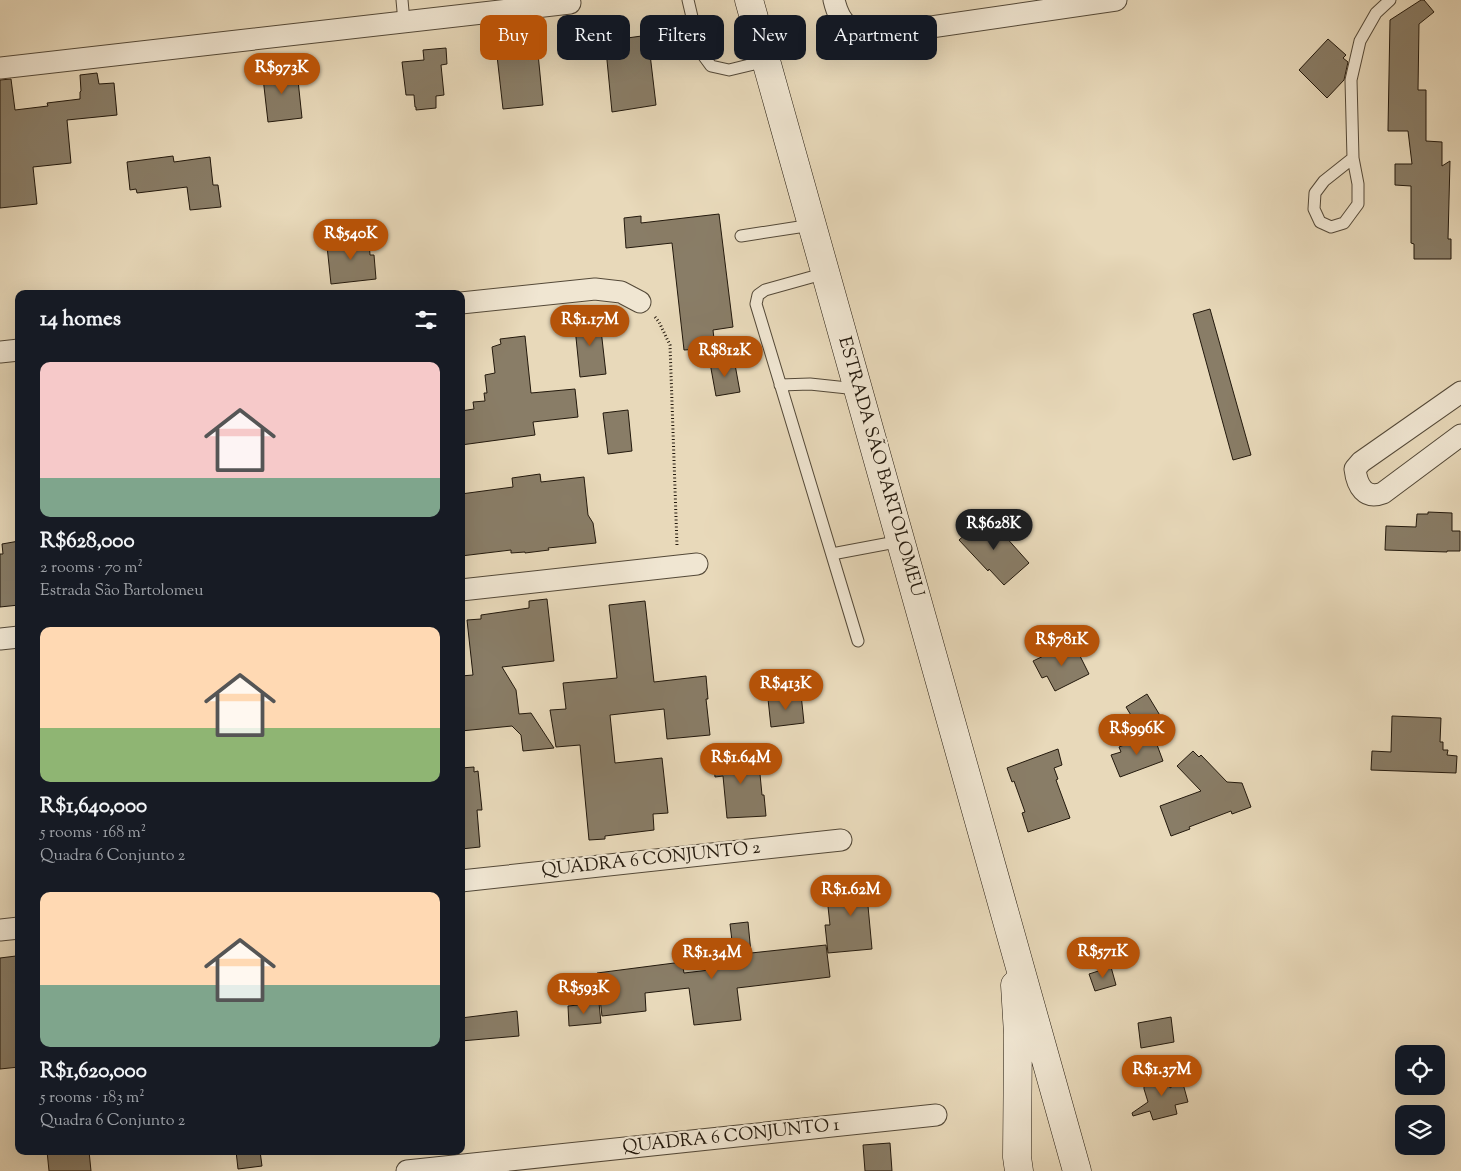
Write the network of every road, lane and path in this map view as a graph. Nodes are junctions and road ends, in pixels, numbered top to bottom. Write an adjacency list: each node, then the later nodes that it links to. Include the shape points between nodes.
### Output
1 (402, 0): 8 (lane)
2 (688, 0): 9 (lane, via 700,51 711,66 729,70)
3 (749, 0): 9 (street, ESTRADA SÃO BARTOLOMEU)
4 (1116, 0): 7 (street, via 876,35 851,29 843,23)
5 (1390, 0): 11 (lane, via 1376,13 1360,41 1351,80)
6 (570, 3): 8 (street)
7 (836, 6)
8 (404, 22): 10 (street)
9 (766, 61): 12 (street, ESTRADA SÃO BARTOLOMEU)
10 (0, 68)
11 (1353, 158): 11 (lane, via 1358,204 1344,223 1331,227 1320,222 1314,209 1315,193 1324,181)
12 (812, 225): 13 (lane); 14 (street, ESTRADA SÃO BARTOLOMEU)
13 (741, 236)
14 (826, 273): 19 (lane, via 765,290 758,295 756,304); 20 (street, ESTRADA SÃO BARTOLOMEU)
15 (640, 302): 16 (street, via 621,292 595,289); 25 (path, via 659,322 670,345)
16 (465, 303)
17 (15, 350): 18 (street)
18 (0, 352)
19 (780, 385): 20 (lane, via 810,384); 24 (lane)
20 (858, 389): 23 (street, ESTRADA SÃO BARTOLOMEU)
21 (1461, 392): 22 (street, via 1361,462 1356,469 1356,478 1366,494 1374,497 1384,493)
22 (1461, 435)
23 (901, 541): 24 (lane); 34 (street, ESTRADA SÃO BARTOLOMEU)
24 (832, 554): 29 (lane)
25 (688, 566): 26 (street)
26 (465, 590)
27 (15, 637): 28 (street)
28 (0, 639)
29 (858, 640)
30 (841, 840): 31 (street, QUADRA 6 CONJUNTO 2)
31 (465, 881)
32 (15, 928): 33 (street)
33 (0, 930)
34 (1011, 934): 37 (street, ESTRADA SÃO BARTOLOMEU, via 1018,1034); 38 (street, ESTRADA SÃO BARTOLOMEU)
35 (936, 1115): 36 (street, QUADRA 6 CONJUNTO 1)
36 (407, 1171)
37 (1019, 1171)
38 (1077, 1171)

